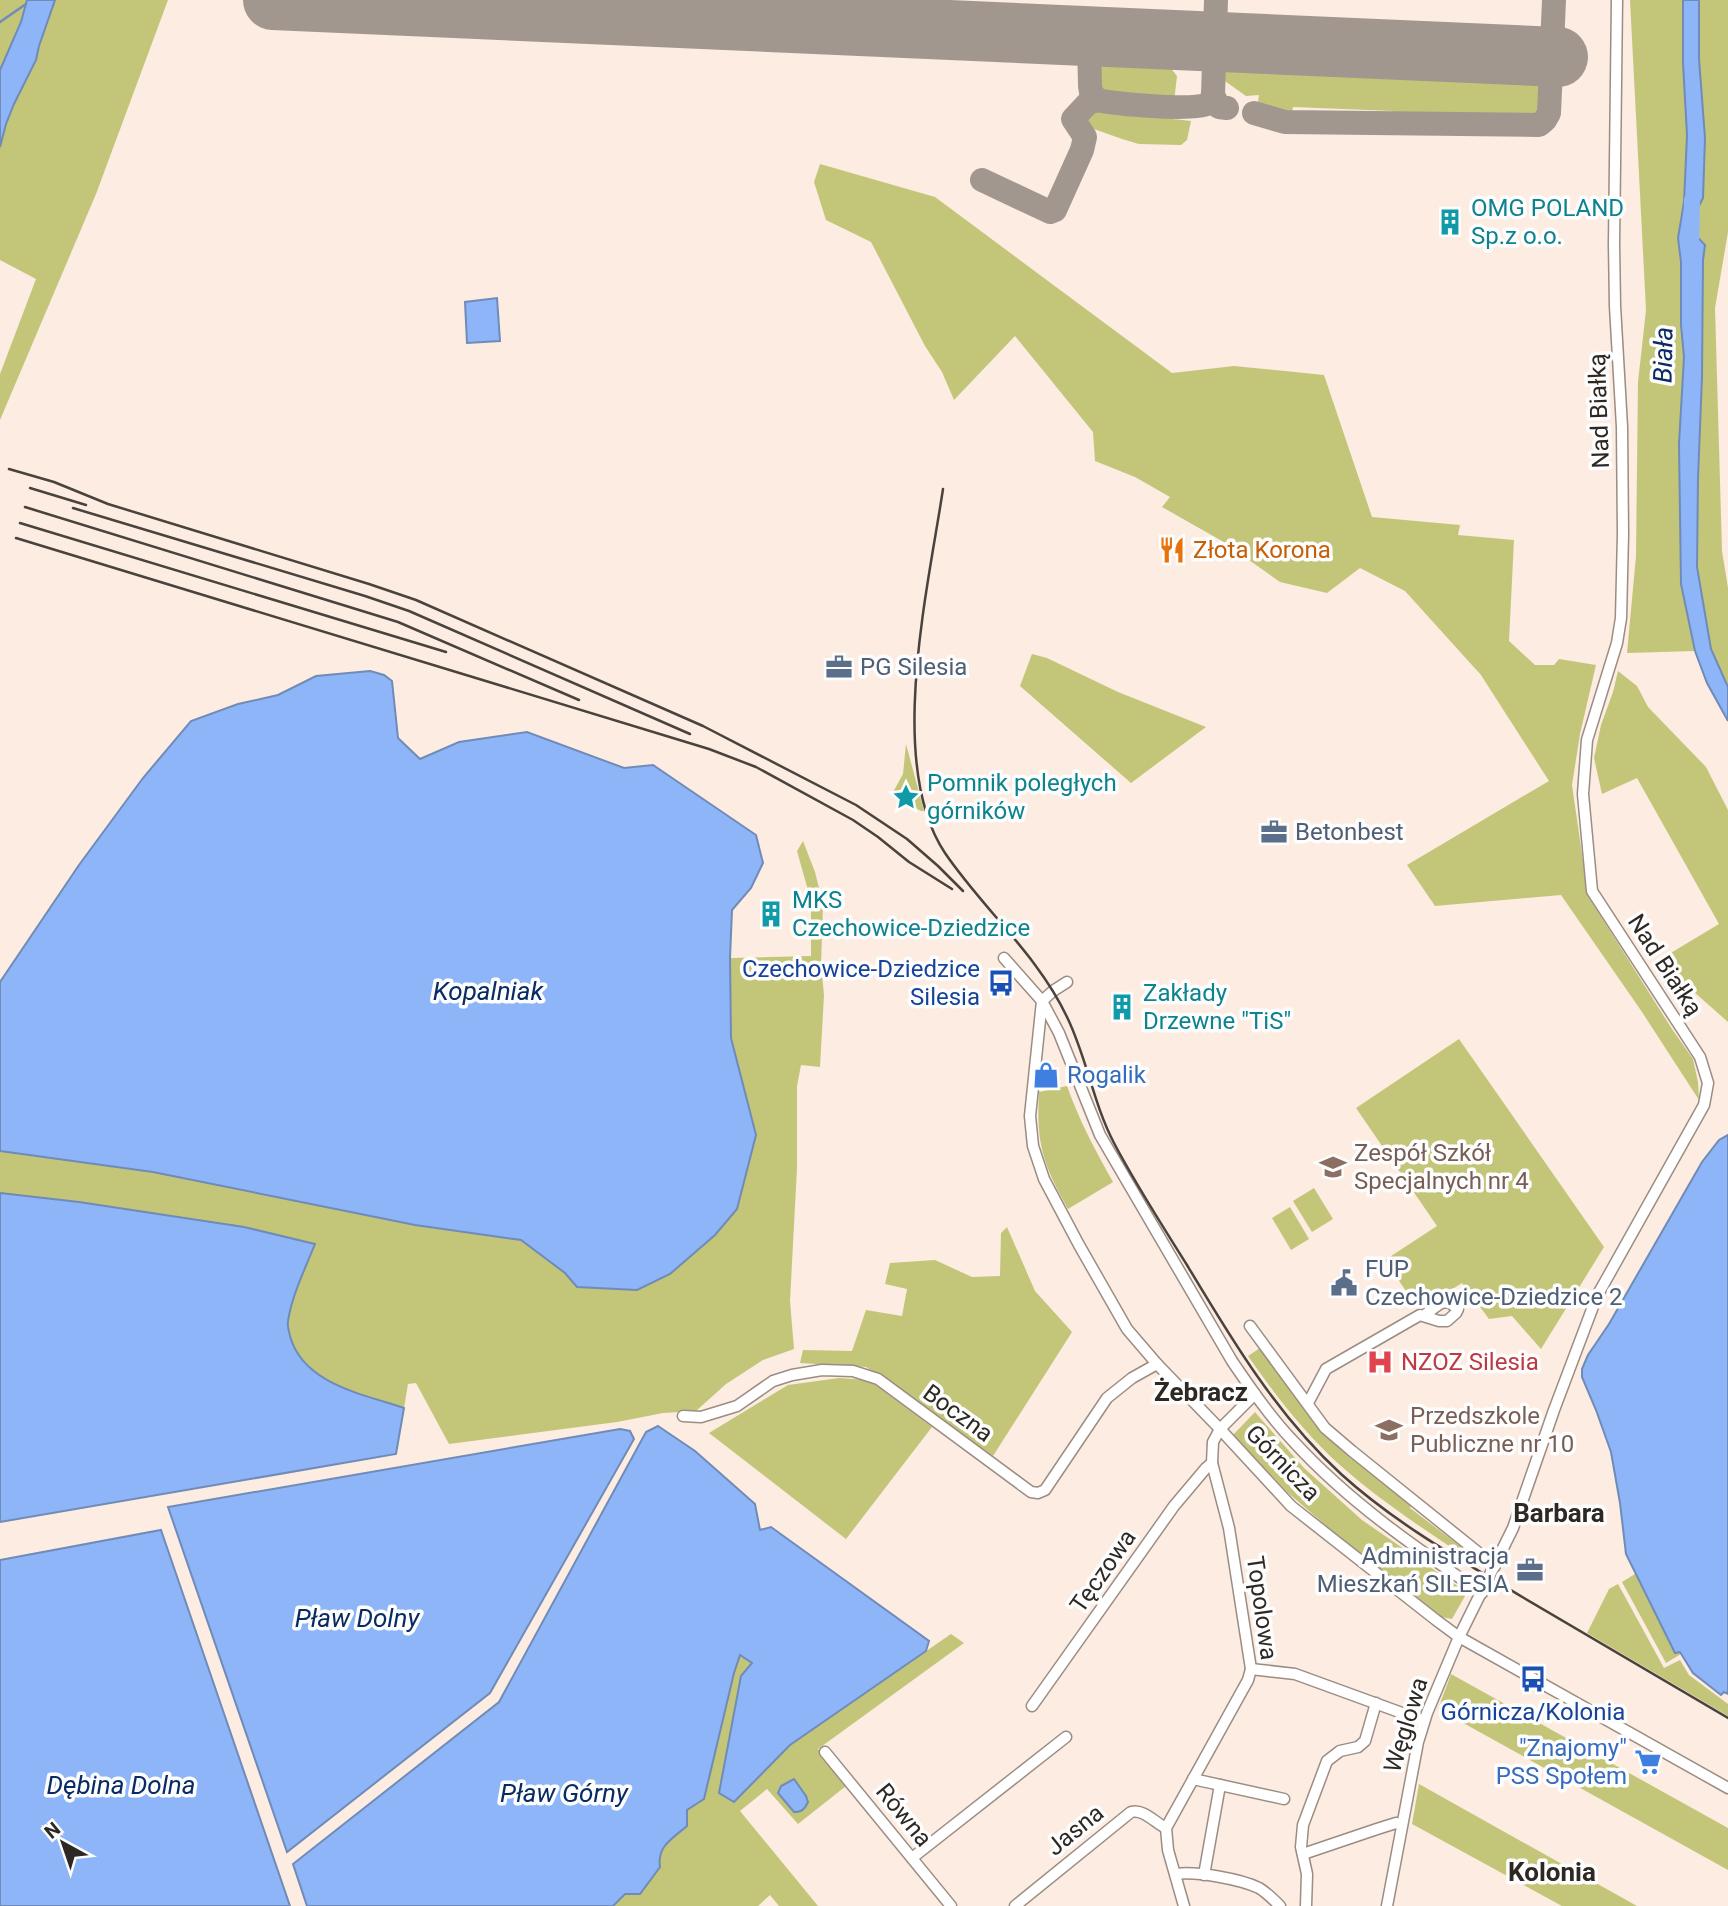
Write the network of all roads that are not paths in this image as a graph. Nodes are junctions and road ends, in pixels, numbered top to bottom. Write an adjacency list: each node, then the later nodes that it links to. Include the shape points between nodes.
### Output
1 (1617, 0): 13 (street, Nad Białką, via 1614,255 1622,427 1621,618 1587,740 1583,794 1592,891 1700,1056 1708,1083 1704,1105 1592,1306 1513,1528)
2 (1004, 958): 4 (street, Górnicza)
3 (1067, 982): 4 (street)
4 (1042, 1000): 7 (street, Górnicza, via 1030,1116 1033,1146 1044,1179 1079,1245 1127,1329); 8 (street, Górnicza, via 1100,1135)
5 (1423, 1316): 9 (street, via 1326,1369)
6 (1250, 1326): 9 (street)
7 (1157, 1364): 10 (street, Boczna, via 1107,1398 1045,1490 1038,1493 878,1380 853,1371 792,1375 773,1381 737,1406); 11 (street, Górnicza)
8 (1255, 1395): 11 (street); 14 (street, Górnicza, via 1339,1488)
9 (1308, 1403): 13 (street, via 1325,1427 1352,1451)
10 (683, 1416)
11 (1220, 1429): 12 (street, Topolowa, via 1213,1442); 15 (street, Górnicza, via 1291,1506)
12 (1212, 1463): 16 (street, Topolowa, via 1229,1528); 18 (street, Tęczowa, via 1174,1506)
13 (1495, 1566): 14 (street, Węglowa)
14 (1482, 1593): 15 (street, Węglowa)
15 (1460, 1637): 19 (street, Węglowa); 24 (street, Górnicza)
16 (1251, 1669): 17 (street, via 1295,1674); 22 (street, Topolowa)
17 (1376, 1703): 19 (street); 28 (street, via 1364,1741 1327,1761 1303,1825)
18 (1032, 1706)
19 (1424, 1721): 26 (street, Węglowa)
20 (1066, 1737): 29 (street)
21 (825, 1752): 29 (street, Równa)
22 (1193, 1779): 23 (street); 27 (street, Topolowa)
23 (1220, 1785): 25 (street); 31 (street)
24 (1728, 1788)
25 (1284, 1799)
26 (1402, 1824): 28 (street); 37 (street, Węglowa)
27 (1166, 1828): 30 (street); 33 (street, Jasna, via 1138,1810 1131,1812)
28 (1303, 1854): 36 (street)
29 (912, 1858): 32 (street, Równa)
30 (1176, 1874): 31 (street); 34 (street)
31 (1204, 1875): 35 (street, via 1260,1888)
32 (951, 1906)
33 (1015, 1906)
34 (1184, 1906)
35 (1280, 1906)
36 (1306, 1906)
37 (1387, 1906)

